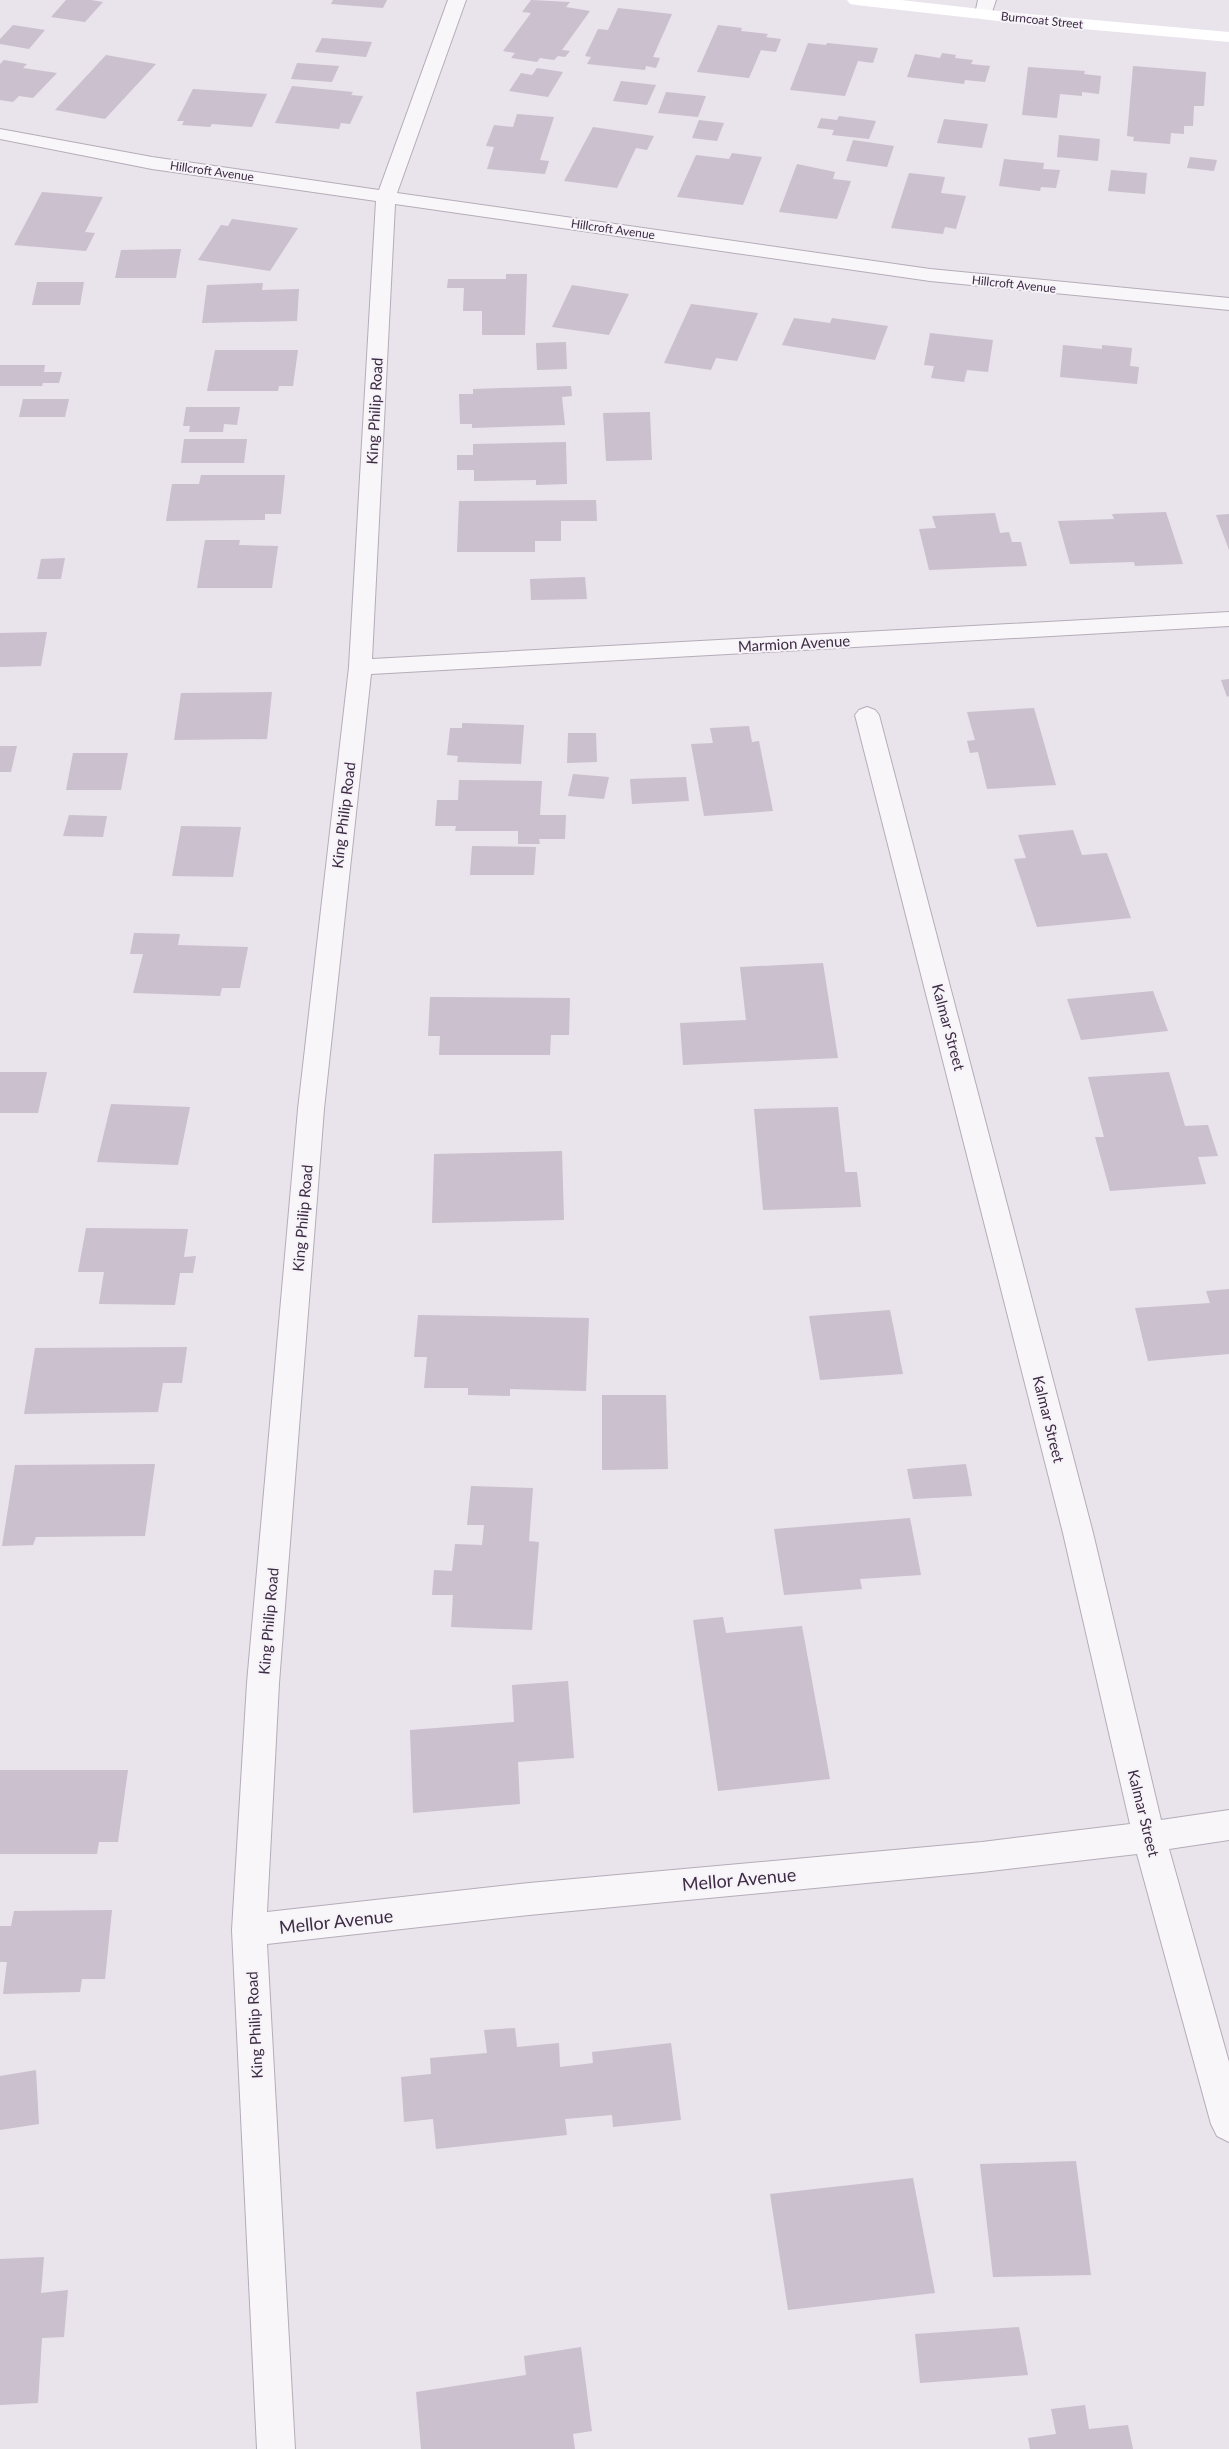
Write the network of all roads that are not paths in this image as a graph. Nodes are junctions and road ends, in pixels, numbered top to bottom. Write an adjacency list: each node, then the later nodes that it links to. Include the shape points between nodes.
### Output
1 (457, 0): 6 (street, King Philip Road)
2 (856, 0): 3 (main road, Burncoat Street)
3 (986, 7): 4 (main road, Burncoat Street)
4 (1229, 37)
5 (0, 134): 6 (street, Hillcroft Avenue, via 152,163)
6 (386, 196): 7 (street, Hillcroft Avenue, via 930,275); 9 (street, King Philip Road)
7 (1229, 304)
8 (1229, 619): 9 (street, Marmion Avenue)
9 (360, 667): 13 (street, King Philip Road, via 311,1109 262,1702)
10 (867, 715): 12 (street, Kalmar Street, via 1078,1532)
11 (1229, 1825): 12 (street, Mellor Avenue)
12 (1149, 1837): 13 (street, Mellor Avenue); 14 (street, Kalmar Street)
13 (249, 1930): 15 (street, King Philip Road)
14 (1229, 2124)
15 (276, 2449)

